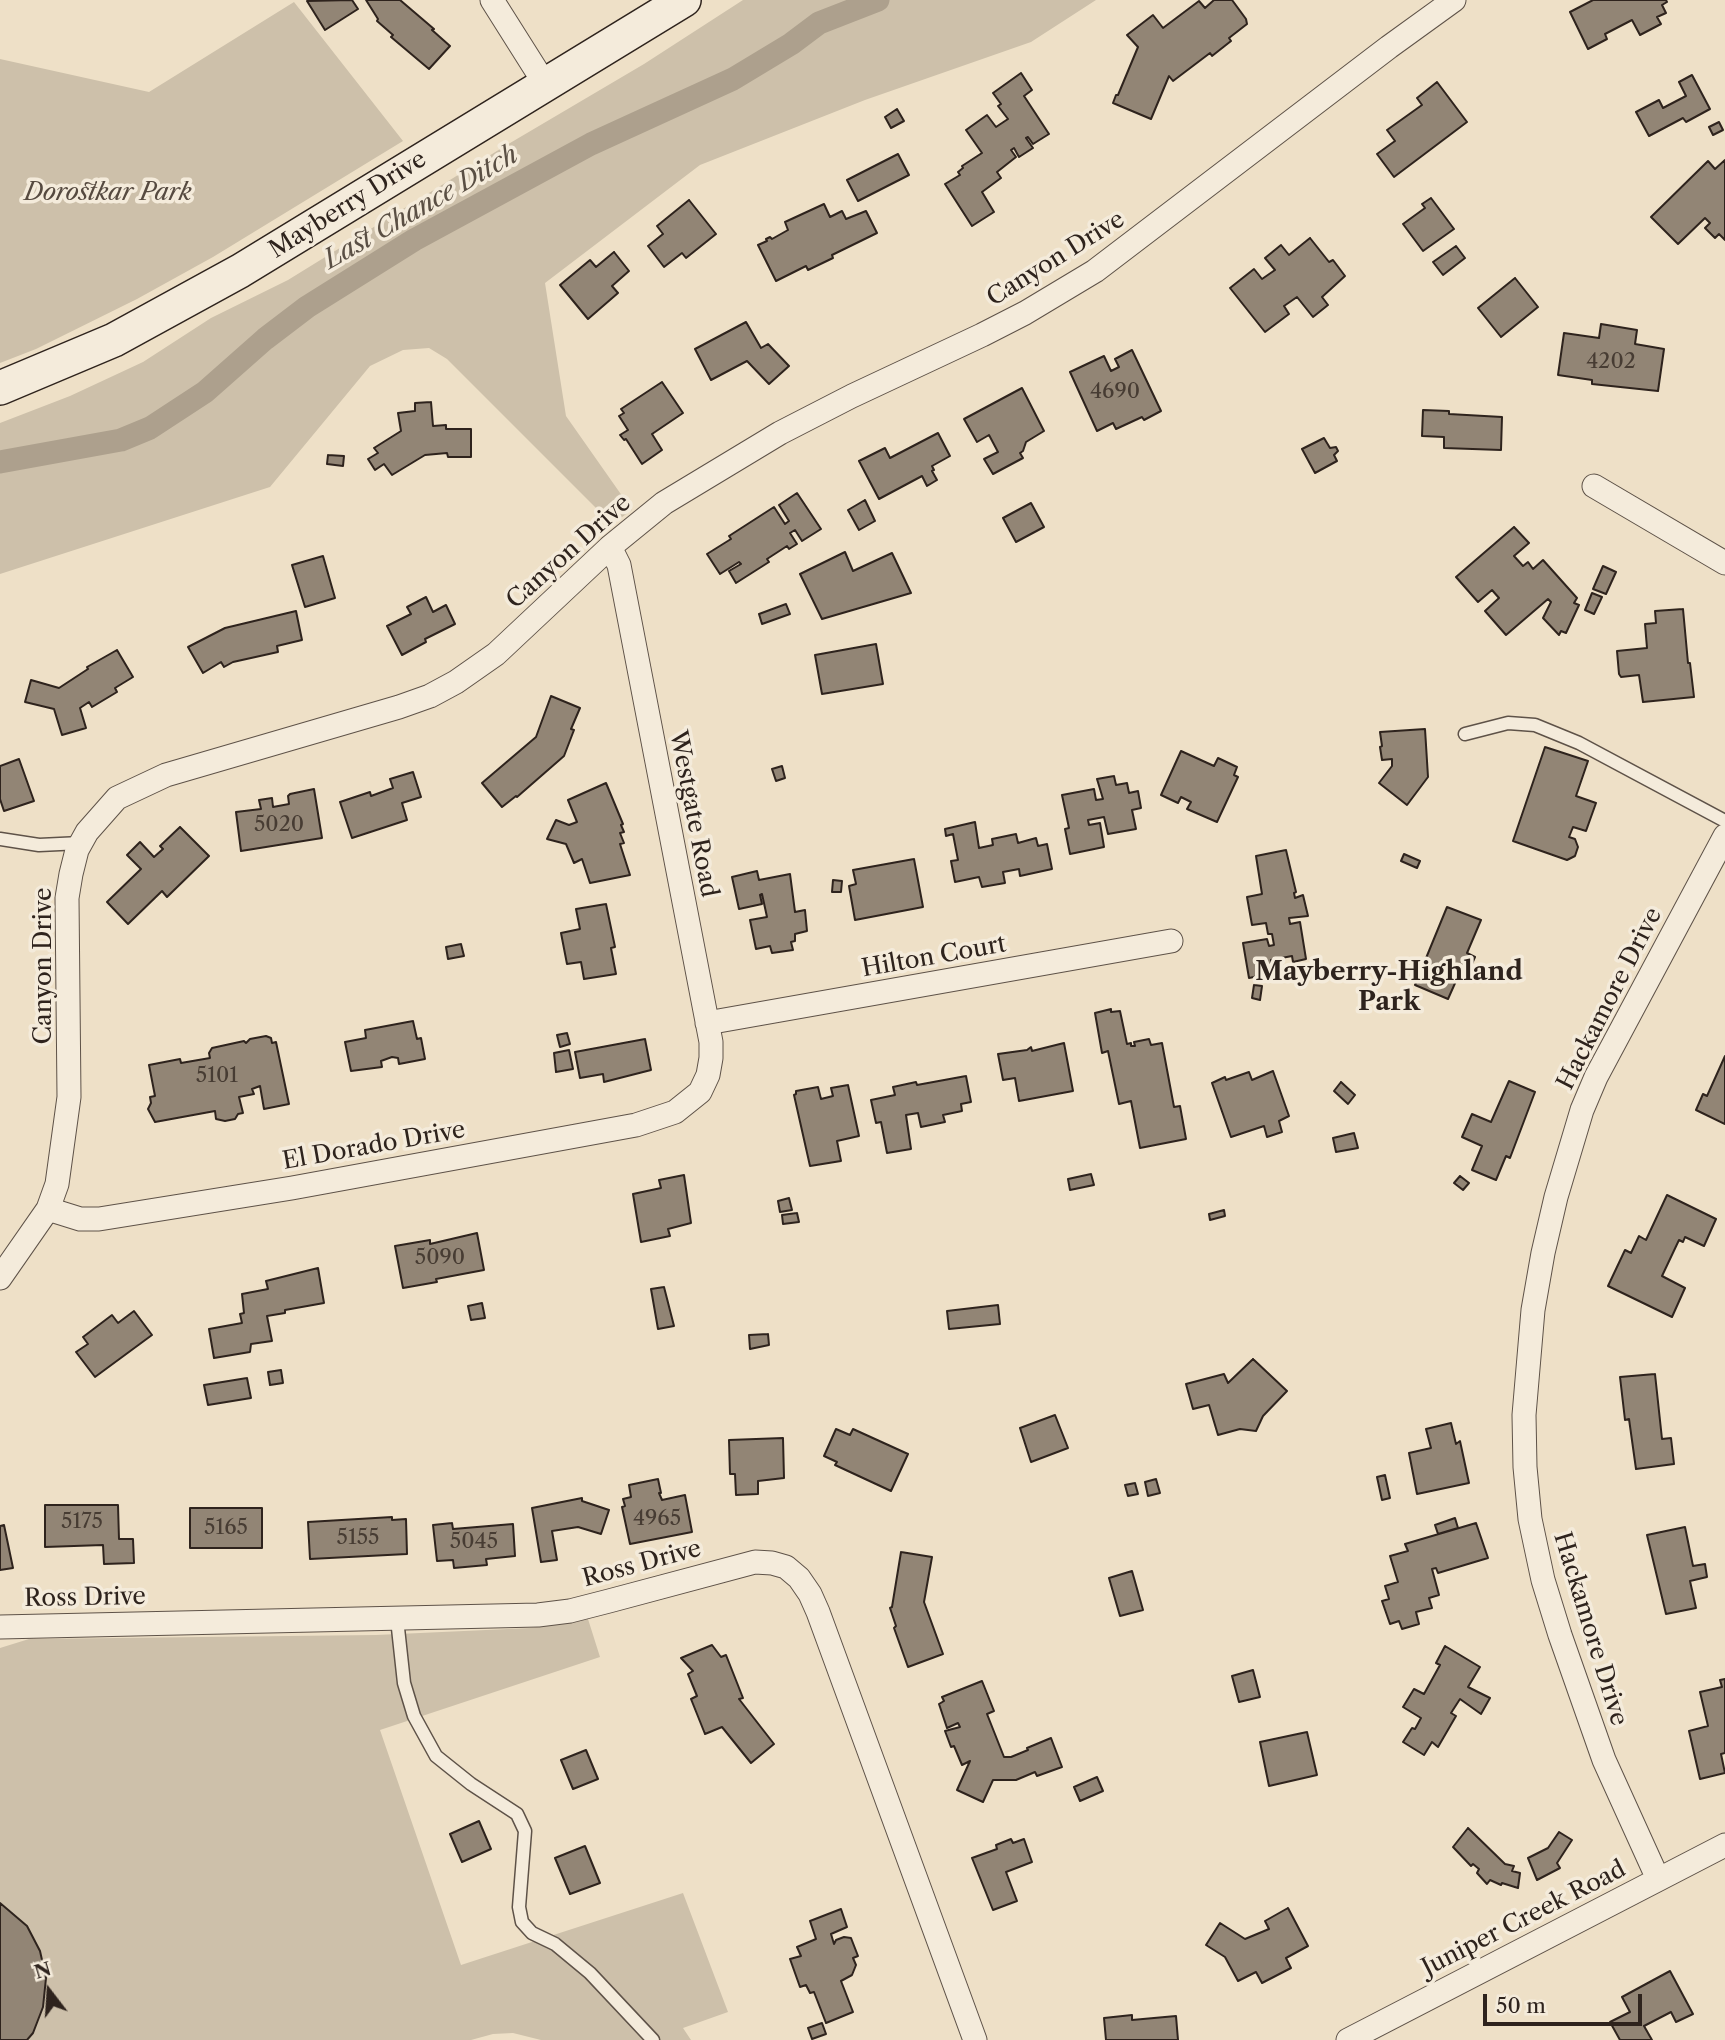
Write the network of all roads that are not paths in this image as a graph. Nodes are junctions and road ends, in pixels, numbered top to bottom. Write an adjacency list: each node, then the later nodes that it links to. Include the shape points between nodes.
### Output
1 (492, 0): 4 (street)
2 (684, 0): 4 (main road, Mayberry Drive)
3 (1454, 0): 7 (street, Canyon Drive, via 1095,271 1025,313 740,455 664,503)
4 (545, 85): 5 (main road, Mayberry Drive, via 189,300 114,340)
5 (0, 388)
6 (1594, 486): 8 (street)
7 (610, 547): 13 (street, Canyon Drive, via 496,654 456,682 399,708 136,787 100,814); 15 (street, Westgate Road, via 619,565)
8 (1725, 563)
9 (1465, 734): 10 (lane, via 1508,723 1535,725 1579,743)
10 (1725, 821)
11 (1725, 836): 22 (street, Hackamore Drive, via 1582,1110 1543,1253 1524,1415 1530,1519 1546,1591 1604,1760)
12 (0, 839): 13 (lane, via 39,845)
13 (81, 843): 17 (street, Canyon Drive, via 68,898 69,1097 57,1184)
14 (1171, 941): 15 (street, Hilton Court)
15 (707, 1023): 16 (street, Westgate Road, via 711,1058)
16 (700, 1092): 17 (street, El Dorado Drive, via 675,1112 636,1125 332,1181 99,1219)
17 (48, 1209): 18 (street, Canyon Drive)
18 (0, 1278)
19 (397, 1619): 20 (street, Ross Drive); 23 (lane, via 404,1683 414,1716 436,1756 517,1814 525,1830 522,1922 590,1973); 24 (street, Ross Drive, via 570,1611 731,1566 755,1562 786,1567 799,1578 818,1612)
20 (0, 1627)
21 (1725, 1845): 22 (street, Juniper Creek Road)
22 (1658, 1879): 25 (street, Juniper Creek Road)
23 (653, 2040)
24 (975, 2040)
25 (1348, 2040)

